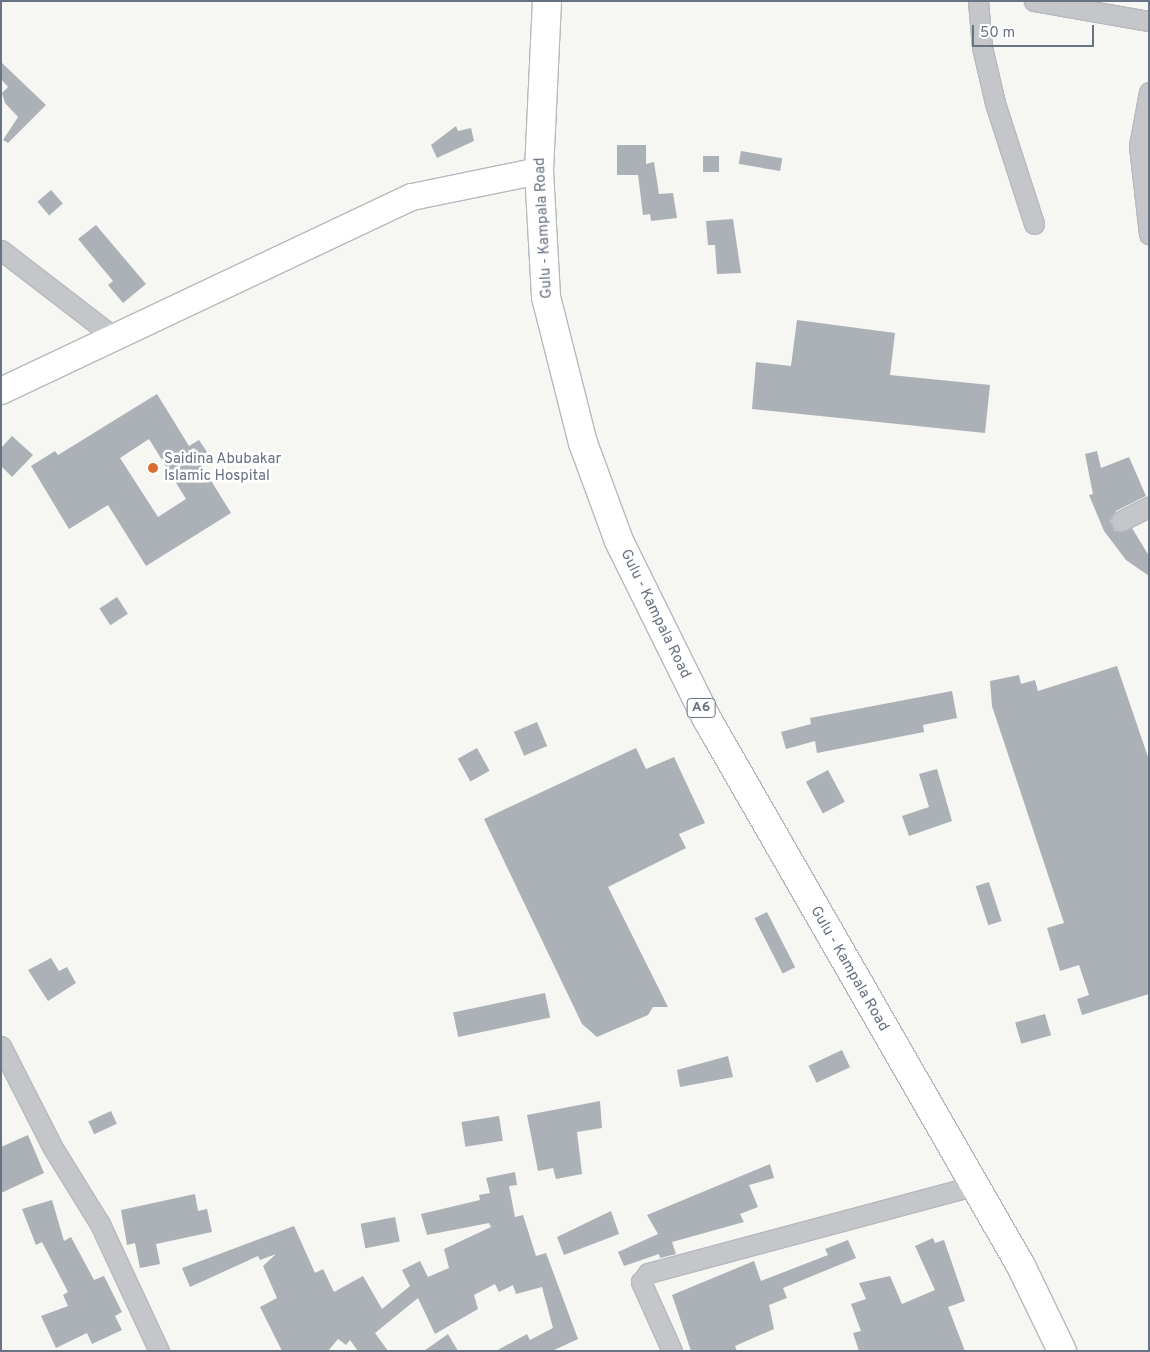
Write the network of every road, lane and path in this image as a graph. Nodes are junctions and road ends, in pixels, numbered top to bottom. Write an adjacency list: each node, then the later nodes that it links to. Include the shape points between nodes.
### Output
1 (547, 1): 6 (main road, Gulu - Kampala Road / A6)
2 (978, 1): 7 (street, via 979,30 995,103)
3 (1034, 1): 4 (street)
4 (1149, 21)
5 (1149, 92): 8 (street, via 1139,146)
6 (540, 171): 10 (street, via 412,198); 15 (main road, Gulu - Kampala Road / A6, via 546,297 555,345 583,443 620,541 707,719)
7 (1034, 224)
8 (1149, 234)
9 (1, 250): 10 (street)
10 (114, 337): 11 (street)
11 (1, 391)
12 (1149, 507): 13 (street)
13 (1121, 521)
14 (4, 1057): 16 (street, via 53,1148 100,1224)
15 (973, 1186): 17 (street, via 645,1274 641,1282); 18 (main road, Gulu - Kampala Road / A6, via 1021,1266)
16 (159, 1351)
17 (672, 1351)
18 (1062, 1351)

